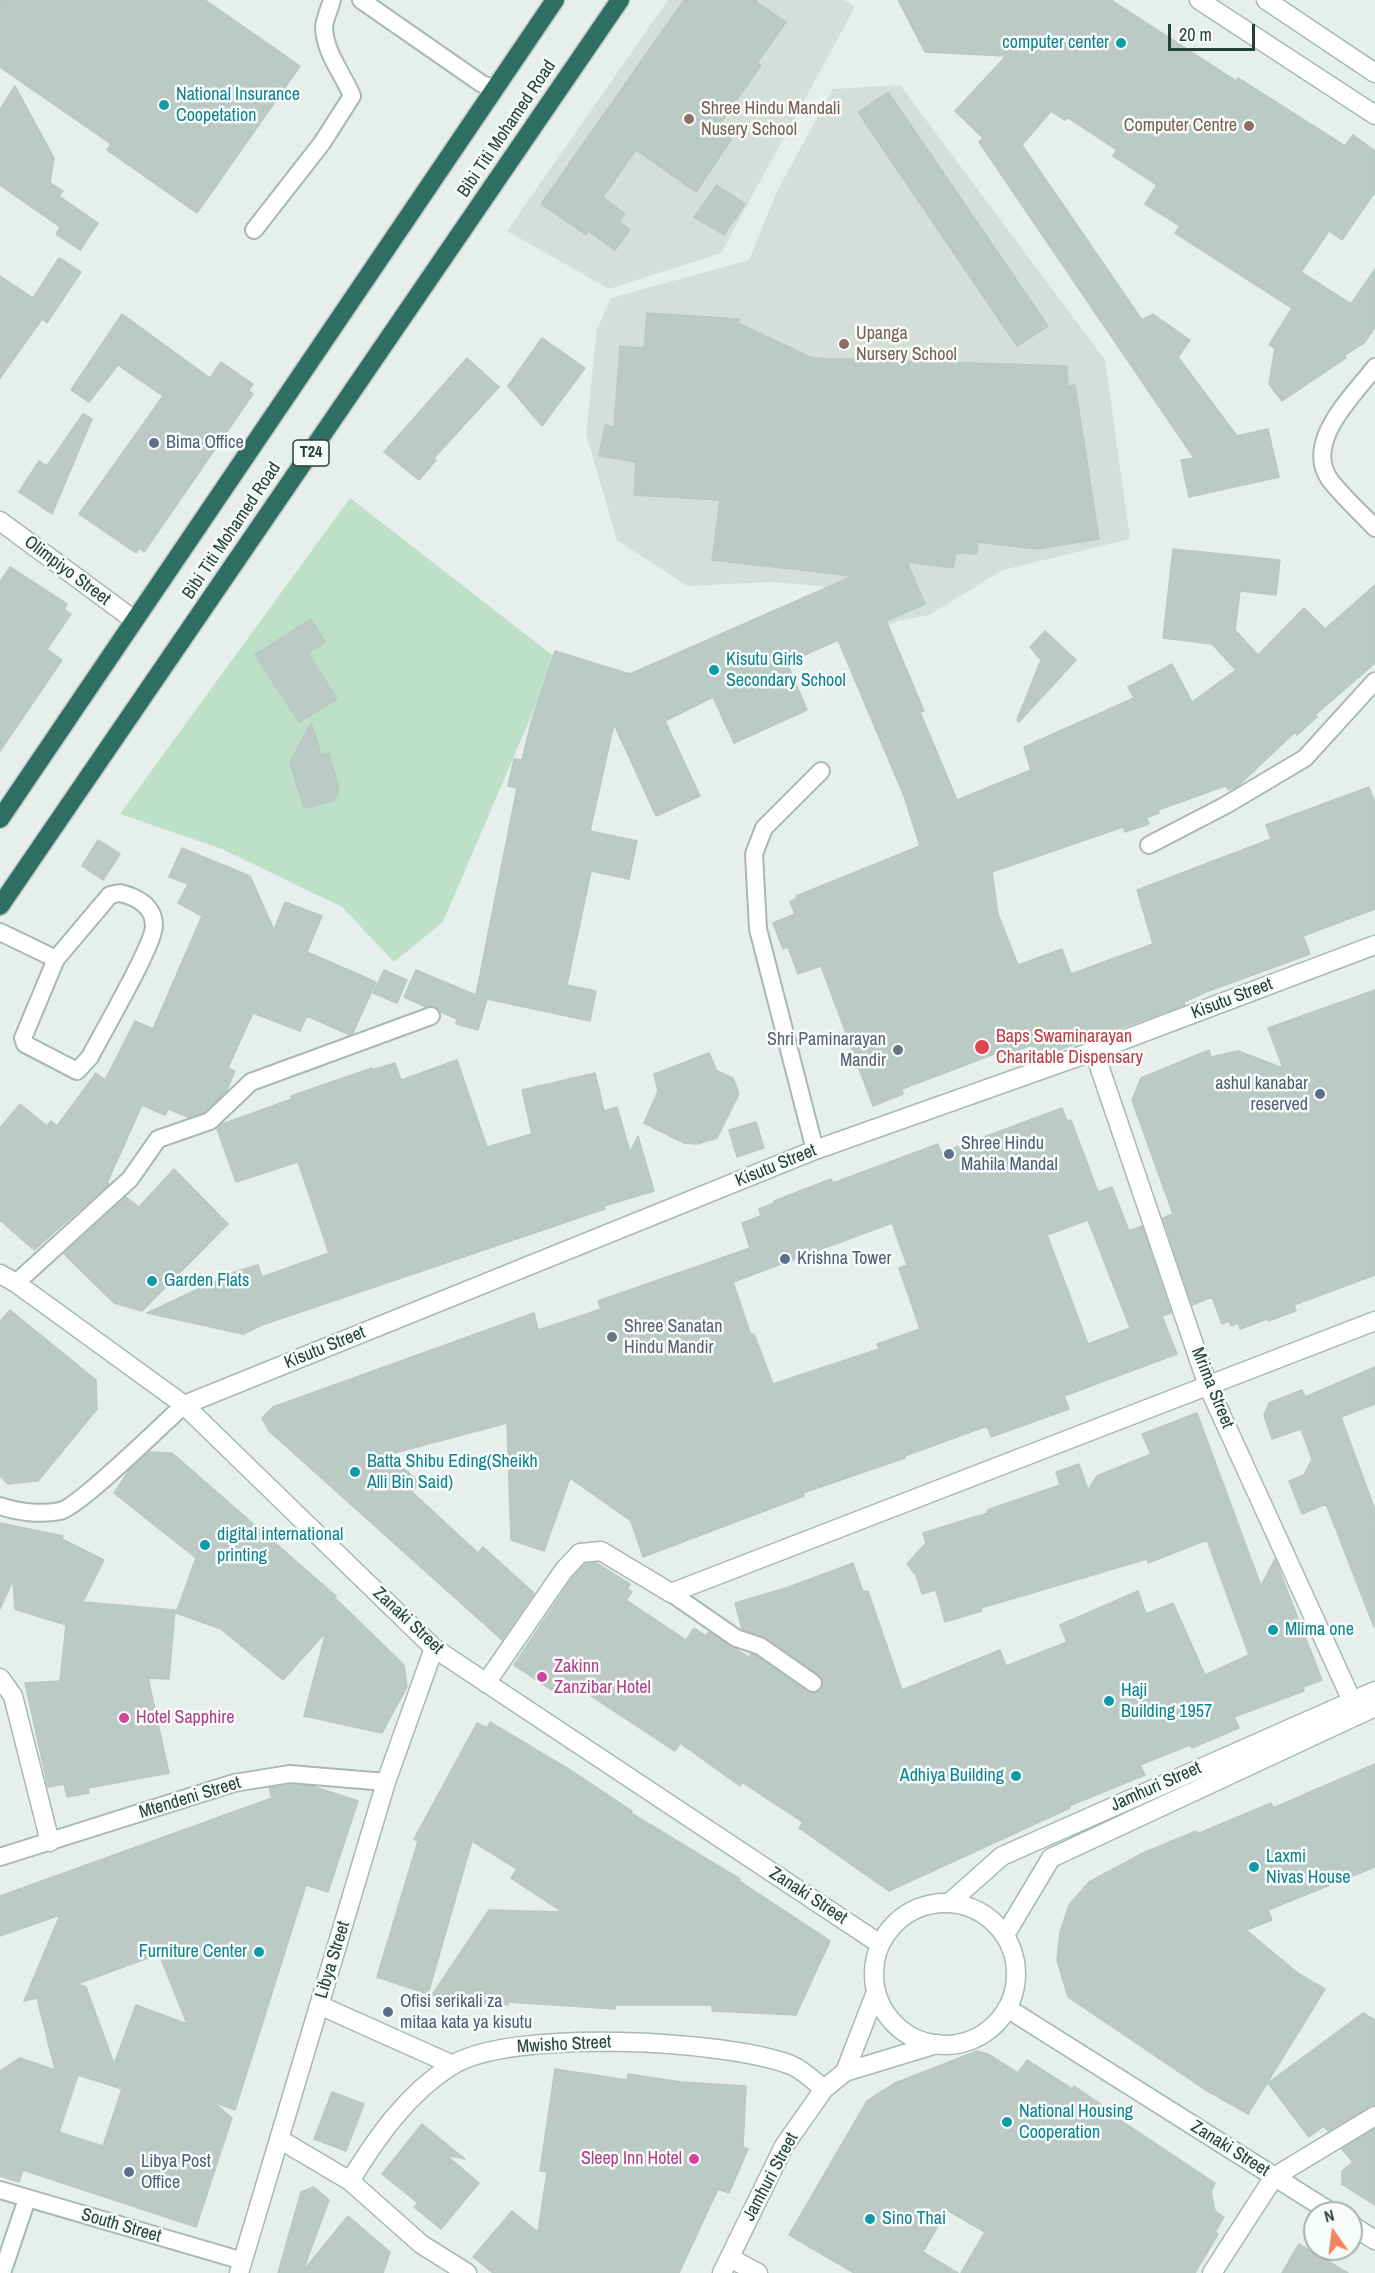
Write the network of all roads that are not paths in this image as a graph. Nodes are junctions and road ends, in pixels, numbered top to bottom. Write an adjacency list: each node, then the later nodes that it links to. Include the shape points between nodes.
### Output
1 (332, 0): 10 (lane, via 324,27 331,57 351,96 322,142)
2 (361, 0): 8 (lane, via 482,84)
3 (555, 0): 8 (highway, Bibi Titi Mohamed Road)
4 (620, 0): 19 (highway, Bibi Titi Mohamed Road / T24)
5 (1198, 0): 9 (street)
6 (1266, 0): 7 (street)
7 (1375, 73)
8 (495, 89): 14 (highway, Bibi Titi Mohamed Road)
9 (1375, 115)
10 (254, 230)
11 (1375, 367): 13 (lane, via 1325,439 1321,457 1329,479)
12 (0, 521): 14 (street, Olimpiyo Street)
13 (1375, 528)
14 (134, 620): 17 (highway, Bibi Titi Mohamed Road)
15 (1375, 681): 18 (lane, via 1305,758)
16 (821, 771): 25 (lane, via 764,828 754,854 758,929)
17 (0, 819)
18 (1149, 845)
19 (0, 906)
20 (0, 932): 22 (lane)
21 (1375, 945): 24 (street, Kisutu Street)
22 (56, 959): 22 (lane, via 110,895 137,897 148,907 154,926 147,947 90,1057 77,1071 23,1041)
23 (431, 1016): 26 (lane, via 251,1082 210,1120 158,1139 130,1179)
24 (1094, 1051): 25 (street, Kisutu Street); 28 (street, Mrima Street)
25 (815, 1150): 29 (street, Kisutu Street)
26 (8, 1278): 29 (street, Zanaki Street)
27 (1375, 1321): 28 (street)
28 (1208, 1386): 31 (street); 38 (street, Mrima Street)
29 (184, 1405): 30 (lane, via 62,1511 16,1512); 32 (street, Zanaki Street)
30 (0, 1506)
31 (671, 1593): 34 (street, via 601,1551 580,1553 564,1570); 35 (lane, via 736,1638 760,1646)
32 (434, 1648): 34 (street, Zanaki Street); 39 (street, Libya Street)
33 (0, 1678): 40 (street, via 13,1696)
34 (486, 1683): 44 (street, Zanaki Street)
35 (813, 1683)
36 (1375, 1691): 38 (street, Jamhuri Street)
37 (1375, 1707): 38 (street, Jamhuri Street)
38 (1354, 1708): 42 (street, Jamhuri Street, via 1002,1856); 43 (street, Jamhuri Street, via 1051,1857)
39 (386, 1782): 40 (lane, Mtendeni Street, via 290,1774 234,1783); 46 (street, Libya Street)
40 (50, 1842): 41 (lane, Mtendeni Street)
41 (0, 1857)
42 (949, 1903): 43 (street, via 981,1912); 44 (street, via 928,1905 909,1913 892,1926)
43 (1005, 1935): 47 (street, via 1014,1955 1016,1977)
44 (880, 1944): 45 (street, via 874,1968)
45 (876, 1992): 48 (street, via 898,2027); 50 (street, Jamhuri Street)
46 (319, 2005): 49 (street); 53 (street, Libya Street)
47 (1007, 2008): 48 (street, via 978,2037); 54 (street, Zanaki Street)
48 (937, 2044): 50 (street)
49 (453, 2065): 51 (street, Mwisho Street, via 495,2050 541,2045 659,2043 761,2056 793,2066); 55 (street, Mwisho Street, via 414,2096 378,2136)
50 (844, 2072): 51 (street, Jamhuri Street)
51 (824, 2089): 59 (street, Jamhuri Street, via 784,2146)
52 (1375, 2116): 54 (street)
53 (279, 2139): 55 (street); 60 (street, Libya Street)
54 (1274, 2177): 58 (street, Zanaki Street); 64 (street)
55 (350, 2181): 62 (street, via 421,2244)
56 (0, 2190): 57 (lane, South Street)
57 (27, 2199): 60 (lane, South Street); 61 (lane)
58 (1313, 2201)
59 (726, 2265): 63 (street)
60 (241, 2267)
61 (2, 2273)
62 (467, 2273)
63 (759, 2273)
64 (1212, 2273)

